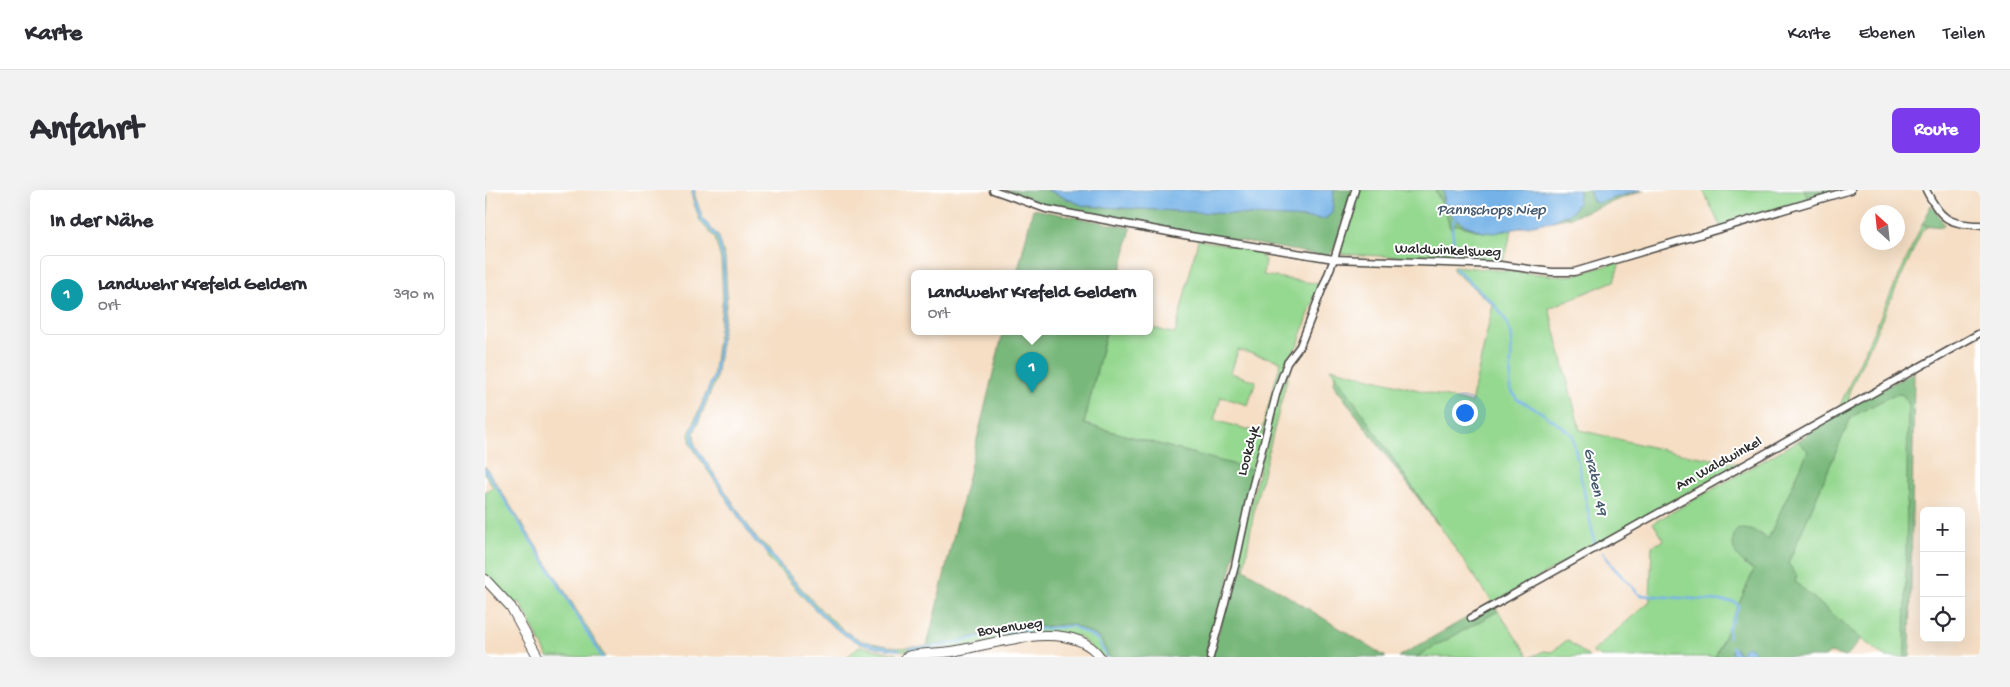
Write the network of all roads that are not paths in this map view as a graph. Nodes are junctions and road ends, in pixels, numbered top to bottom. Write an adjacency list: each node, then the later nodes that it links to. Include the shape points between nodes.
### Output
1 (993, 190): 6 (street, Waldwinkelsweg, via 1037,206 1184,235)
2 (1355, 190): 6 (street, Lookdyk)
3 (1851, 190): 6 (street, Waldwinkelsweg, via 1574,272 1500,265)
4 (1925, 190): 5 (street, via 1945,218 1961,224)
5 (1980, 225)
6 (1334, 259): 13 (street, Lookdyk, via 1300,346 1287,363 1277,391)
7 (1980, 333): 9 (street, Am Waldwinkel)
8 (485, 579): 11 (street, via 511,607)
9 (1471, 618)
10 (907, 656): 12 (street, Boyenweg, via 1058,635 1080,641)
11 (538, 657)
12 (1100, 657)
13 (1210, 657)

